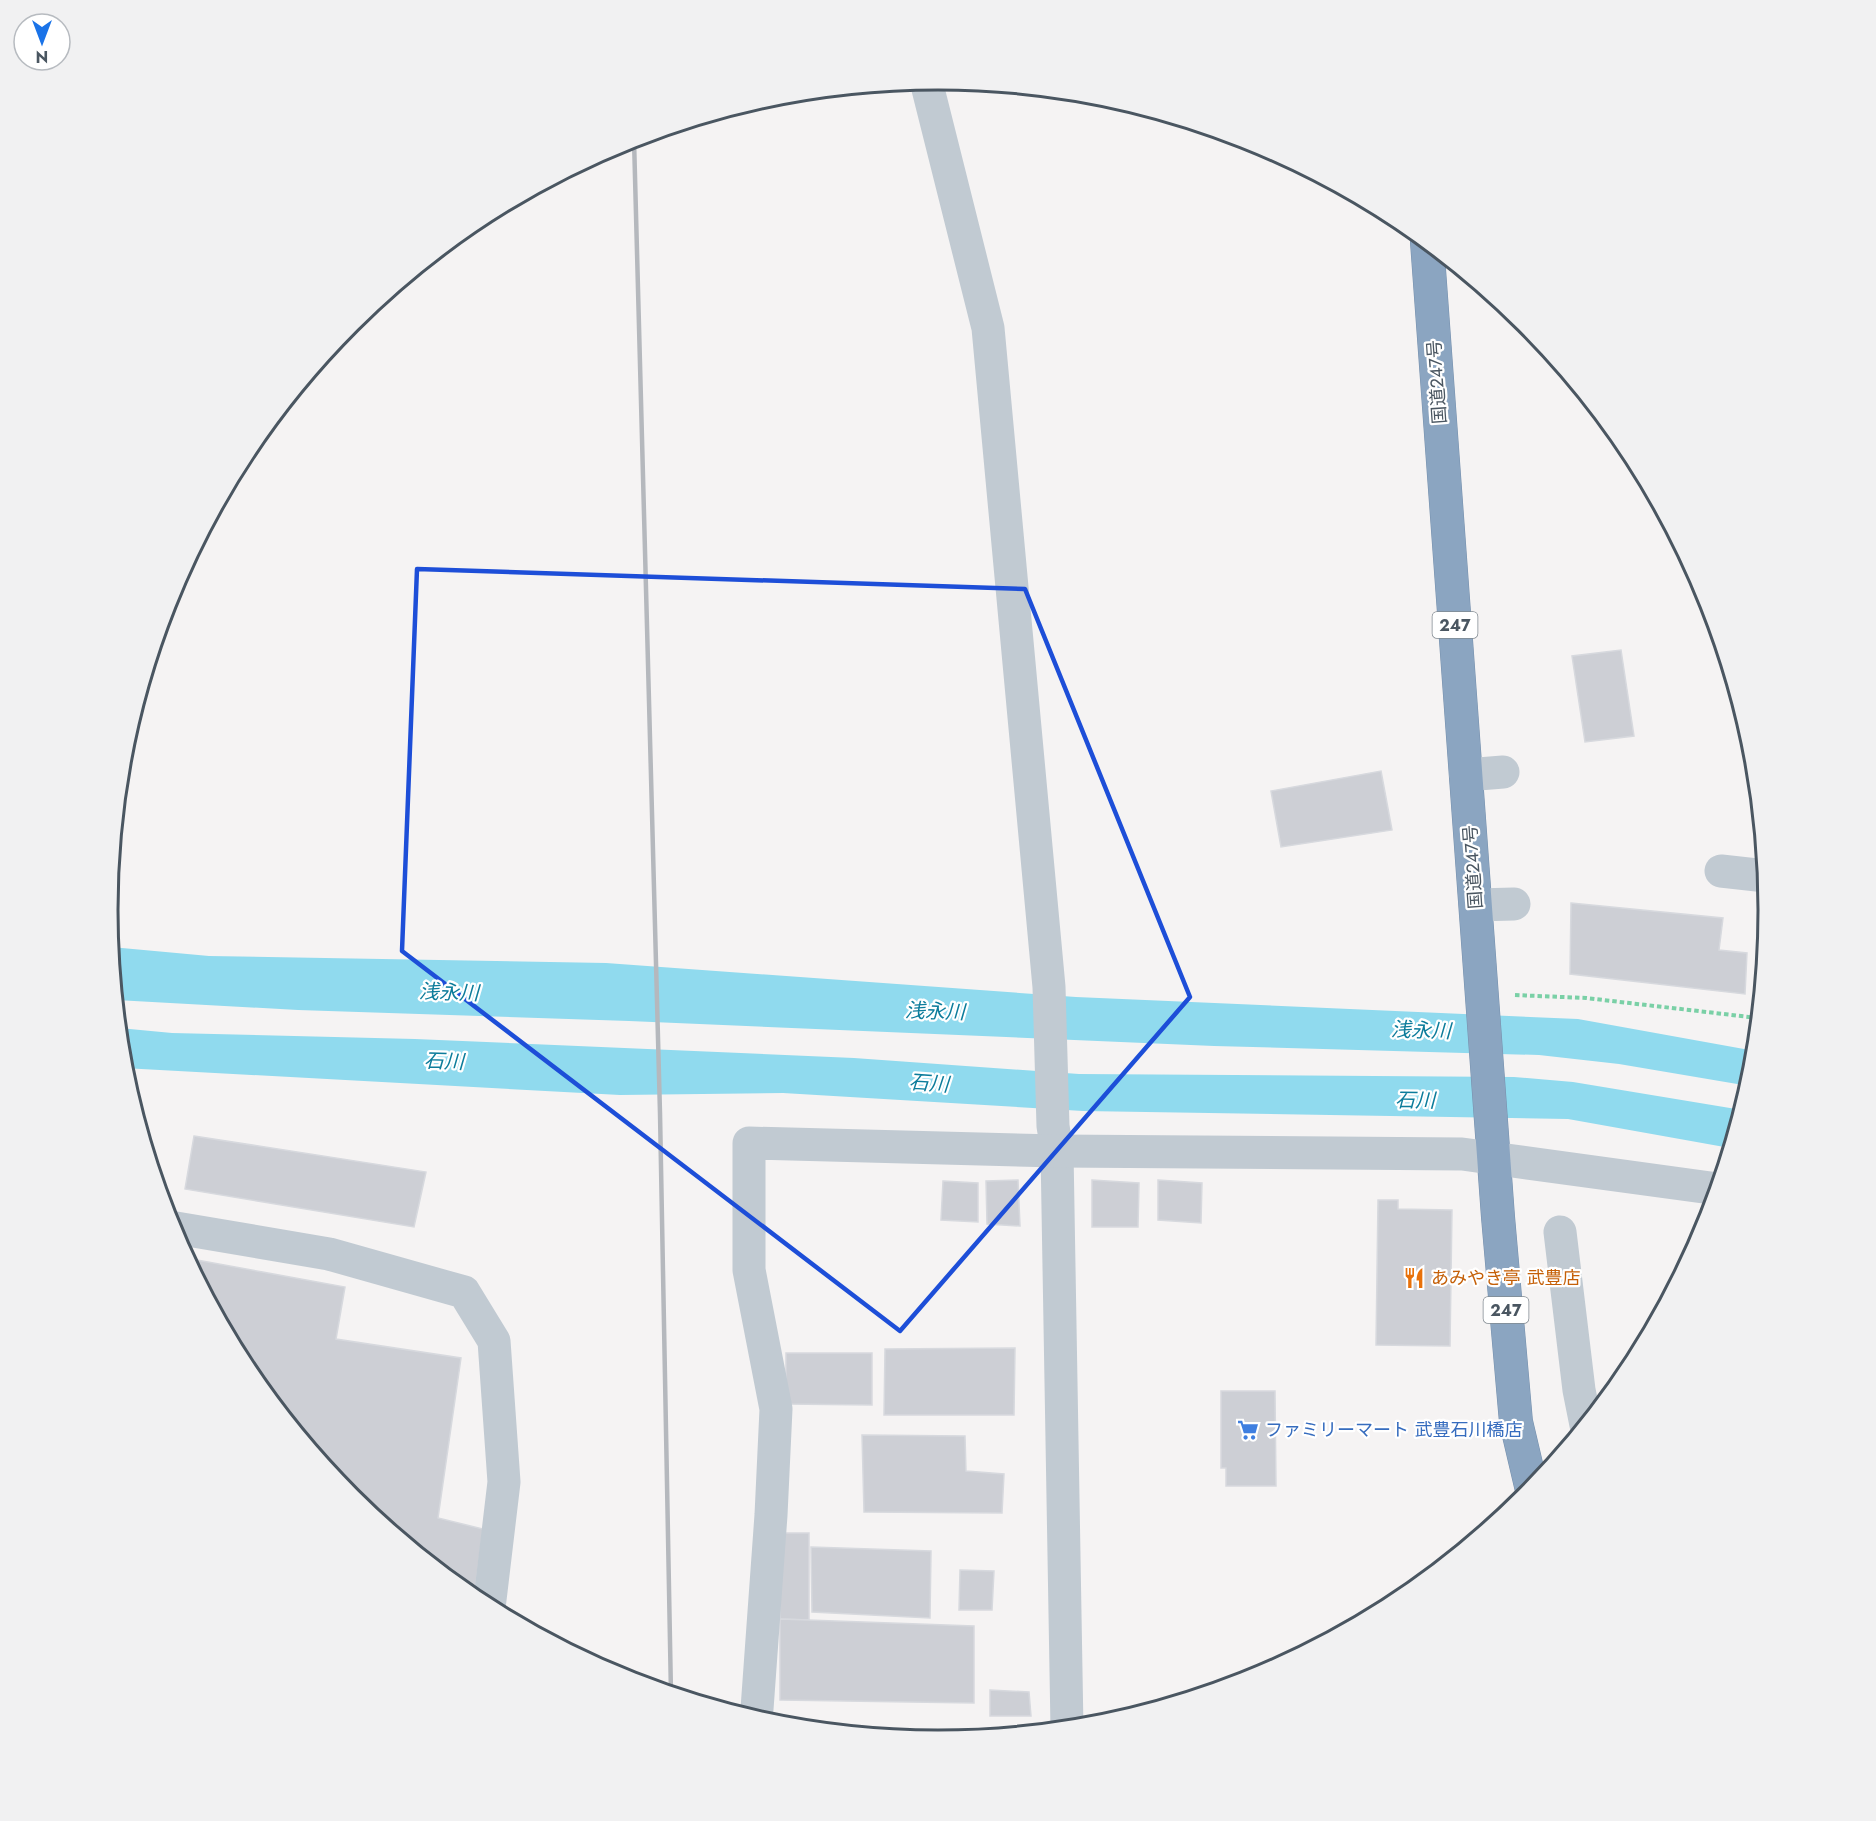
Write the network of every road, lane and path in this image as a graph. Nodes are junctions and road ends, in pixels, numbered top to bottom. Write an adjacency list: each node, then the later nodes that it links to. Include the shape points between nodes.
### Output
1 (928, 90): 11 (street, via 988,328 1049,987)
2 (1428, 253): 4 (highway, 国道247号 / 247)
3 (1503, 772): 4 (street)
4 (1466, 775): 8 (highway, 国道247号 / 247)
5 (1721, 871): 6 (street)
6 (1758, 875)
7 (1514, 904): 8 (street)
8 (1476, 906): 9 (highway, 国道247号 / 247)
9 (1497, 1001): 10 (path, via 1586,998); 12 (highway, 国道247号 / 247, via 1490,1127)
10 (1751, 1017)
11 (1055, 1139): 12 (street, via 1462,1154); 19 (street, via 749,1143 749,1269 776,1409); 20 (street)
12 (1493, 1159): 13 (street); 17 (highway, 国道247号 / 247, via 1516,1422)
13 (1710, 1188)
14 (182, 1229): 18 (street, via 329,1254 464,1292 494,1341 504,1482)
15 (1560, 1232): 16 (street)
16 (1584, 1416)
17 (1529, 1479)
18 (490, 1598)
19 (757, 1709)
20 (1067, 1720)

